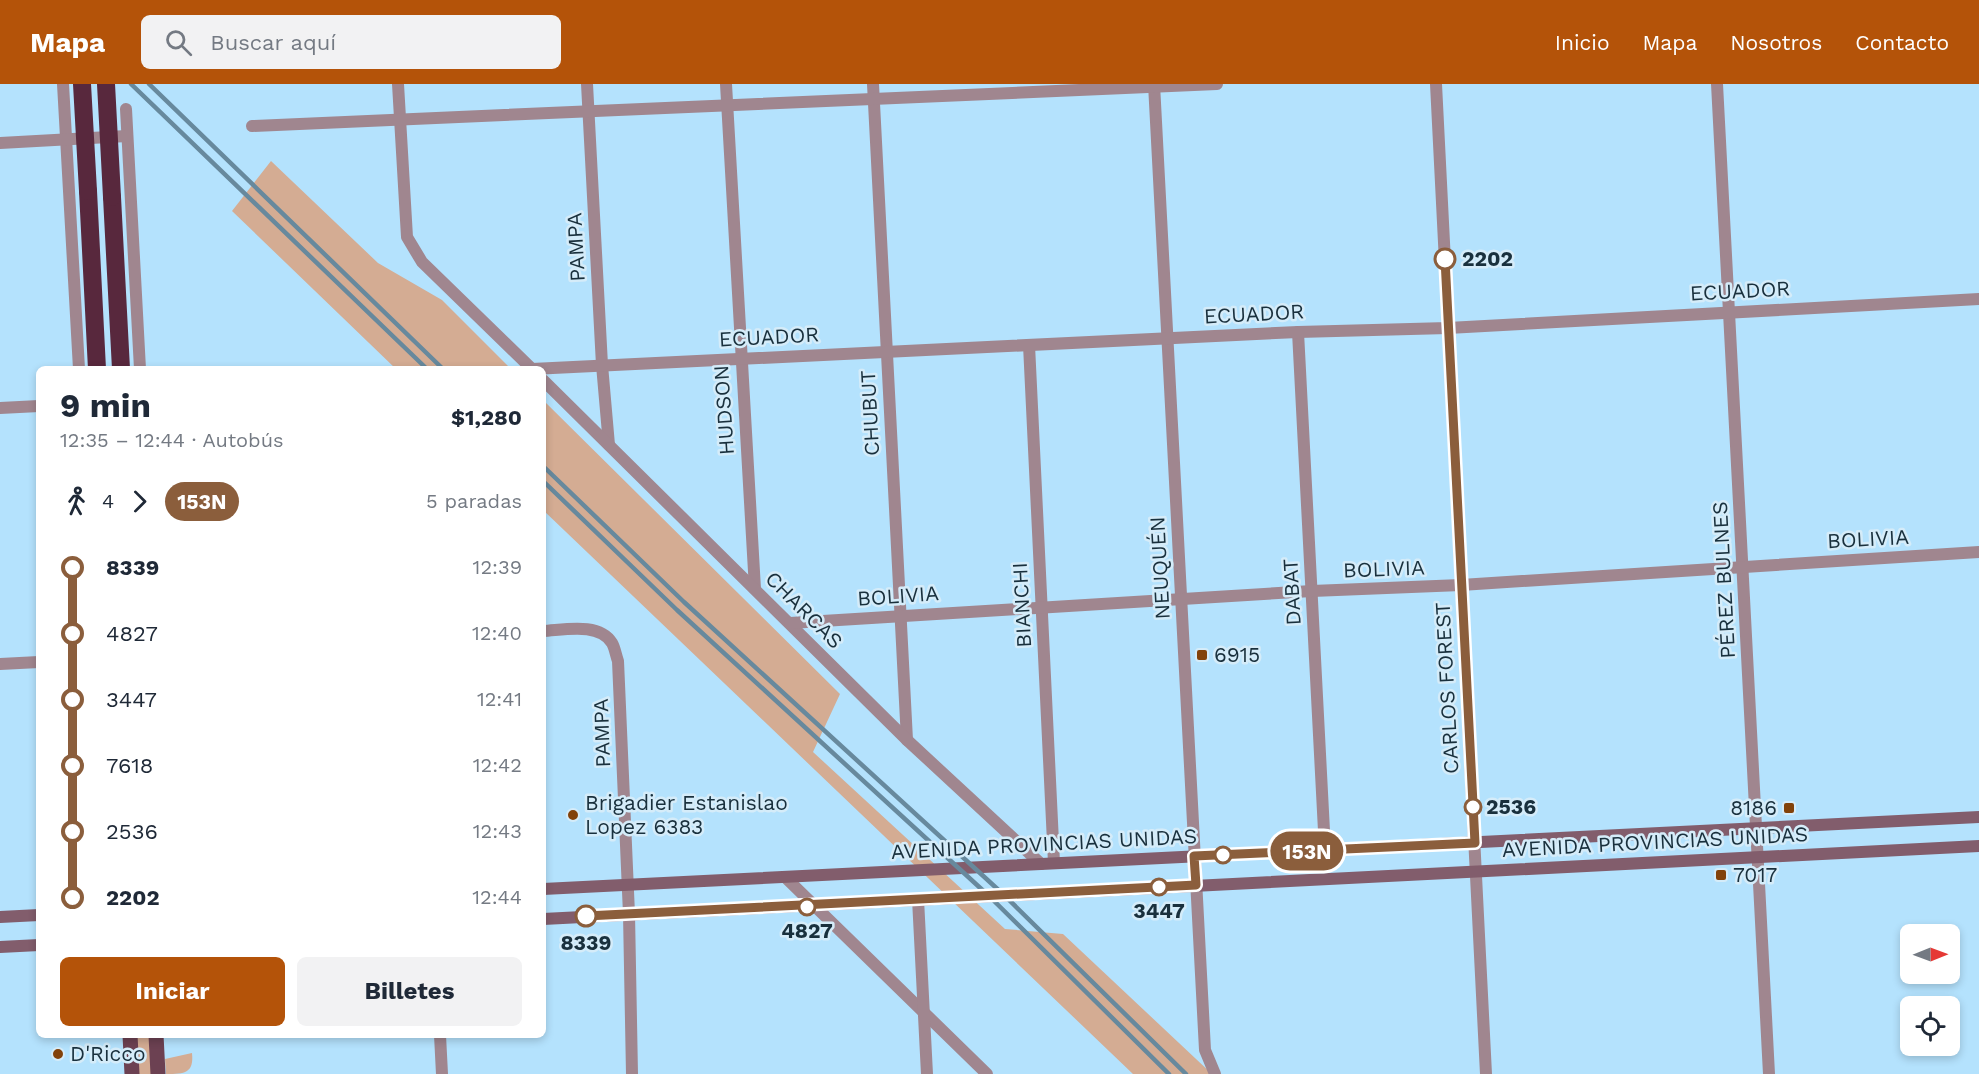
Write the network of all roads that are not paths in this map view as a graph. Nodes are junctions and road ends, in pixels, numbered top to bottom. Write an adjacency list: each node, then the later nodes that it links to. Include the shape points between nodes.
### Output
1 (63, 84): 19 (street)
2 (82, 84): 31 (highway, bridge)
3 (106, 84): 32 (highway, bridge)
4 (398, 84): 16 (street)
5 (587, 84): 15 (street, PAMPA)
6 (726, 84): 13 (street, HUDSON)
7 (873, 84): 12 (street, CHUBUT)
8 (1217, 84): 11 (street)
9 (1436, 84): 23 (street, CARLOS FOREST)
10 (1717, 84): 22 (street, PÉREZ BULNES)
11 (1154, 85): 12 (street); 25 (street, NEUQUÉN)
12 (874, 99): 13 (street); 27 (street, CHUBUT)
13 (727, 105): 15 (street); 28 (street, HUDSON)
14 (126, 109): 18 (street)
15 (589, 111): 16 (street); 29 (street, PAMPA)
16 (400, 119): 17 (street); 34 (street, via 407,237 422,262)
17 (252, 126)
18 (127, 136): 19 (street); 33 (street)
19 (66, 139): 20 (street); 30 (street)
20 (0, 143)
21 (1979, 299): 22 (street, ECUADOR)
22 (1729, 311): 23 (street, ECUADOR); 41 (street, PÉREZ BULNES)
23 (1448, 328): 24 (street, ECUADOR); 42 (street, CARLOS FOREST)
24 (1298, 332): 25 (street, ECUADOR); 44 (street, DABAT)
25 (1167, 338): 26 (street, ECUADOR); 45 (street, NEUQUÉN)
26 (1029, 345): 27 (street, ECUADOR); 46 (street, BIANCHI)
27 (887, 351): 28 (street, ECUADOR); 47 (street, CHUBUT)
28 (741, 358): 29 (street, ECUADOR); 43 (street, HUDSON)
29 (602, 365): 35 (street, ECUADOR); 39 (street, PAMPA)
30 (78, 366)
31 (97, 366)
32 (121, 366)
33 (140, 366)
34 (529, 366)
35 (546, 368)
36 (546, 383): 39 (street, CHARCAS)
37 (36, 406): 38 (street)
38 (0, 408)
39 (609, 445): 43 (street, CHARCAS)
40 (1979, 552): 41 (street, BOLIVIA)
41 (1742, 566): 42 (street, BOLIVIA); 54 (street, PÉREZ BULNES)
42 (1461, 585): 44 (street, BOLIVIA); 55 (street, CARLOS FOREST)
43 (755, 589): 48 (street, CHARCAS)
44 (1312, 591): 45 (street, BOLIVIA); 57 (street, DABAT)
45 (1181, 599): 46 (street, BOLIVIA); 58 (street, NEUQUÉN)
46 (1041, 608): 47 (street, BOLIVIA); 60 (street, BIANCHI)
47 (900, 616): 48 (street, BOLIVIA); 52 (street, CHUBUT)
48 (790, 623): 52 (street, CHARCAS)
49 (546, 631): 63 (street, PAMPA, via 599,631 612,642 618,661)
50 (36, 662): 51 (street)
51 (0, 664)
52 (907, 740): 60 (street, CHARCAS)
53 (1979, 817): 54 (main road, AVENIDA PROVINCIAS UNIDAS)
54 (1756, 828): 55 (main road, AVENIDA PROVINCIAS UNIDAS); 59 (street, PÉREZ BULNES)
55 (1475, 843): 57 (main road, AVENIDA PROVINCIAS UNIDAS); 61 (street, CARLOS FOREST)
56 (1979, 846): 59 (main road, AVENIDA PROVINCIAS UNIDAS)
57 (1325, 850): 58 (main road, AVENIDA PROVINCIAS UNIDAS)
58 (1194, 856): 60 (main road, AVENIDA PROVINCIAS UNIDAS); 64 (street, NEUQUÉN)
59 (1758, 857): 61 (main road, AVENIDA PROVINCIAS UNIDAS); 86 (street, PÉREZ BULNES)
60 (1047, 864): 62 (main road, AVENIDA PROVINCIAS UNIDAS)
61 (1476, 871): 64 (main road, AVENIDA PROVINCIAS UNIDAS); 85 (street, CARLOS FOREST)
62 (785, 877): 63 (main road, AVENIDA PROVINCIAS UNIDAS); 67 (street)
63 (628, 885): 65 (main road, AVENIDA PROVINCIAS UNIDAS); 68 (street, PAMPA)
64 (1196, 885): 66 (main road, AVENIDA PROVINCIAS UNIDAS); 84 (street, NEUQUÉN, via 1205,1050)
65 (546, 889)
66 (918, 899): 67 (main road, AVENIDA PROVINCIAS UNIDAS); 74 (street)
67 (816, 906): 68 (main road, AVENIDA PROVINCIAS UNIDAS); 74 (street)
68 (629, 914): 71 (main road, AVENIDA PROVINCIAS UNIDAS); 81 (street, PAMPA)
69 (36, 915): 70 (main road)
70 (0, 917)
71 (546, 919)
72 (36, 945): 73 (main road)
73 (0, 947)
74 (923, 1010): 82 (street); 83 (street)
75 (130, 1038): 78 (main road)
76 (156, 1038): 79 (main road)
77 (440, 1038): 80 (street)
78 (132, 1074)
79 (158, 1074)
80 (442, 1074)
81 (632, 1074)
82 (927, 1074)
83 (987, 1074)
84 (1215, 1074)
85 (1486, 1074)
86 (1769, 1074)

